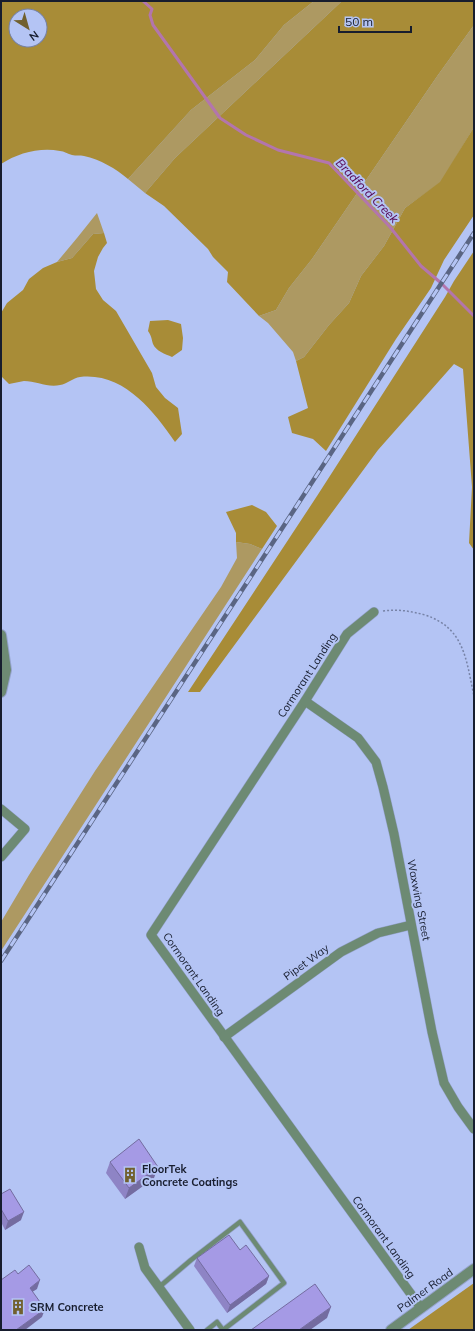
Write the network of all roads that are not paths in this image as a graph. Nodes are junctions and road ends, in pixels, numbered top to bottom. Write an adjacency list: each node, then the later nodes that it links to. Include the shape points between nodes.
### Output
1 (374, 612): 4 (street, Cormorant Landing, via 347,634)
2 (1, 635): 3 (street, via 6,670)
3 (1, 692)
4 (305, 701): 7 (street, Waxwing Street, via 358,738 376,762 394,834); 8 (street, Cormorant Landing, via 151,935)
5 (1, 809): 6 (street, via 25,829)
6 (1, 857)
7 (411, 925): 8 (street, Pipet Way, via 378,934 341,952); 9 (street, Waxwing Street, via 444,1083)
8 (224, 1036): 13 (street, Cormorant Landing)
9 (474, 1129)
10 (139, 1247): 12 (street, via 145,1268)
11 (474, 1269): 13 (street, Palmer Road)
12 (158, 1288): 14 (street); 15 (lane, via 240,1222 284,1283 223,1330 217,1322)
13 (421, 1308): 16 (street, Palmer Road)
14 (190, 1330)
15 (207, 1330)
16 (390, 1330)

